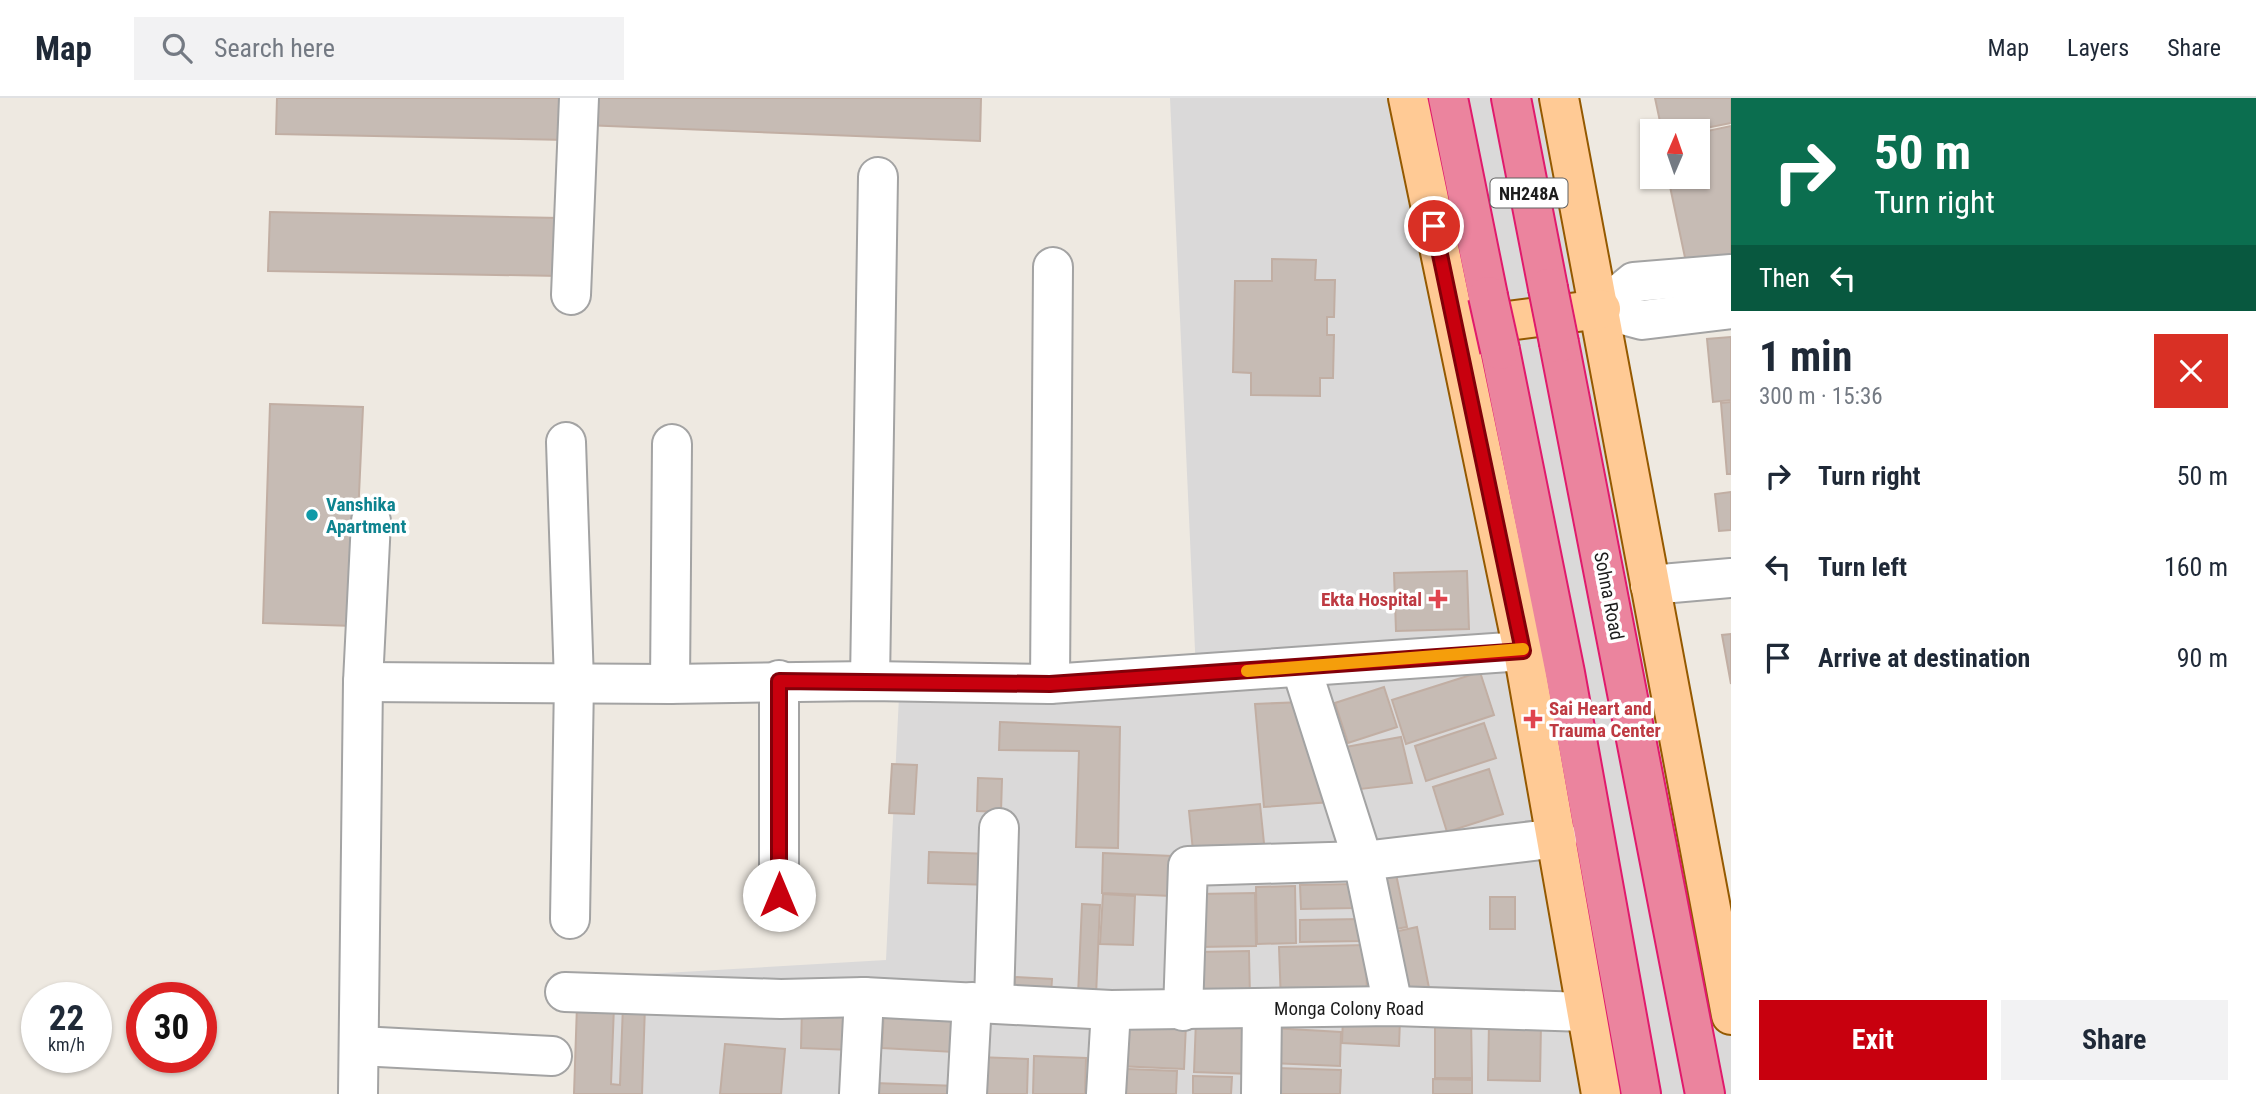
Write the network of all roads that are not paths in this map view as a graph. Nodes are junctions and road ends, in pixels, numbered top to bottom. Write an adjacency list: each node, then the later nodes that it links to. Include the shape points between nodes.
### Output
1 (579, 98): 9 (street)
2 (1408, 98): 12 (main road)
3 (1448, 98): 48 (highway, NH248A, bridge, via 1565,673)
4 (1511, 98): 49 (highway, Sohna Road / NH248A, bridge)
5 (1559, 98): 10 (main road)
6 (878, 177): 21 (street)
7 (1053, 267): 25 (street)
8 (1731, 274): 10 (street, via 1634,282)
9 (571, 295)
10 (1601, 309): 11 (street, via 1642,320); 12 (main road); 17 (main road)
11 (1731, 309)
12 (1456, 328): 18 (main road)
13 (566, 442): 23 (street)
14 (672, 444): 24 (street)
15 (371, 521): 22 (street)
16 (1731, 578): 17 (street)
17 (1650, 585): 33 (main road)
18 (1523, 651): 19 (street); 27 (main road)
19 (1301, 667): 25 (street); 28 (street)
20 (779, 681): 21 (street); 24 (street); 29 (street)
21 (870, 681): 25 (street)
22 (363, 682): 23 (street); 40 (street)
23 (574, 682): 24 (street); 30 (street)
24 (670, 684)
25 (1050, 684)
26 (999, 828): 34 (street)
27 (1559, 838): 28 (street); 39 (main road)
28 (1363, 861): 35 (street); 38 (street, via 1188,866)
29 (779, 895)
30 (570, 919)
31 (565, 992): 32 (street, Monga Colony Road)
32 (864, 998): 34 (street, Monga Colony Road); 43 (street)
33 (1729, 998)
34 (983, 1003): 37 (street, Monga Colony Road); 44 (street)
35 (1393, 1006): 36 (street, Monga Colony Road); 39 (street, Monga Colony Road)
36 (1262, 1009): 38 (street, Monga Colony Road); 46 (street)
37 (1111, 1010): 38 (street, Monga Colony Road); 45 (street)
38 (1182, 1011)
39 (1586, 1012): 47 (main road)
40 (359, 1046): 41 (street); 42 (street)
41 (552, 1056)
42 (358, 1094)
43 (859, 1094)
44 (967, 1094)
45 (1106, 1094)
46 (1261, 1094)
47 (1601, 1094)
48 (1641, 1094)
49 (1705, 1094)

